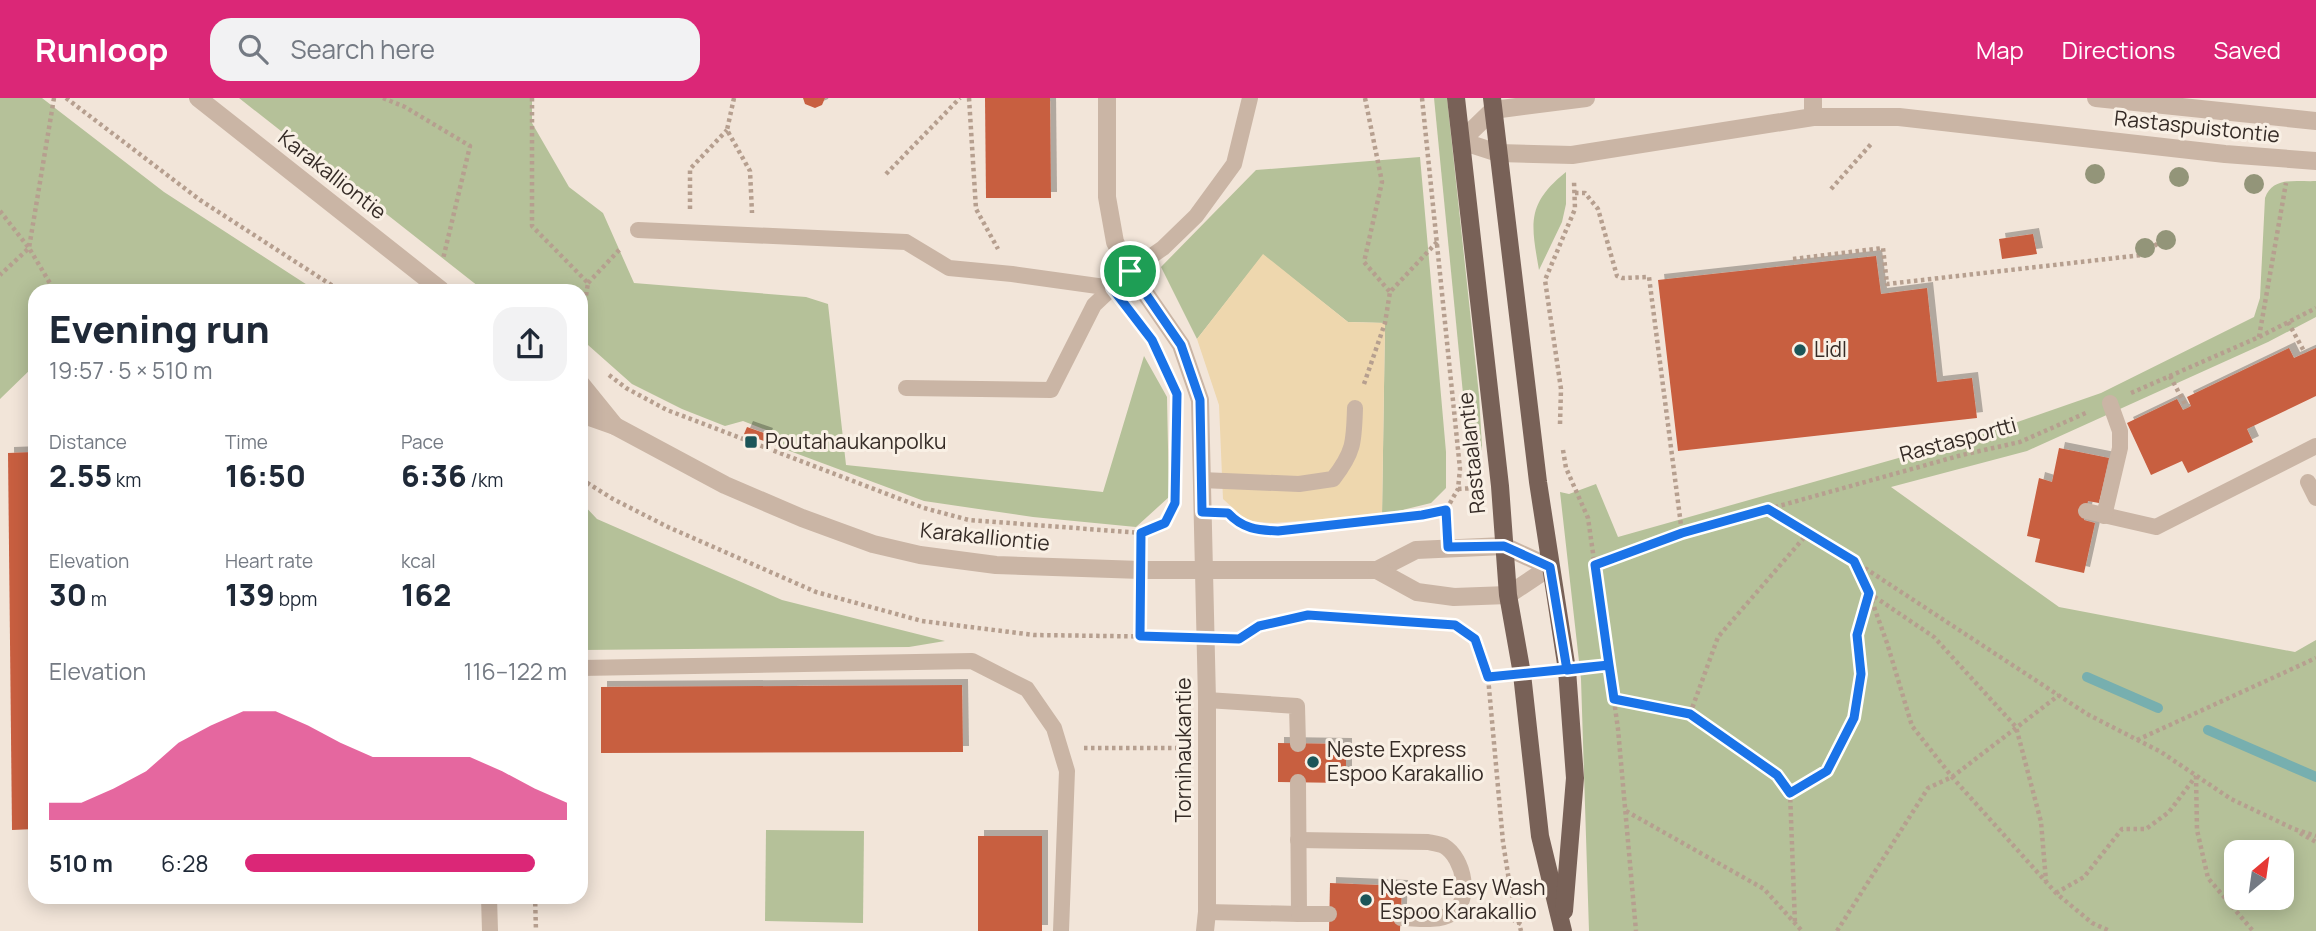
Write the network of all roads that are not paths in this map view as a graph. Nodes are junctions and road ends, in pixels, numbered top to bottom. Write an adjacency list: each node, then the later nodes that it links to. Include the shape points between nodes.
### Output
1 (198, 98): 16 (street, Karakalliontie)
2 (1107, 98): 15 (street, Tornihaukantie, via 1107,197 1115,242)
3 (1250, 98): 15 (lane, via 1234,164 1195,216 1163,248)
4 (1456, 98): 11 (main road, Rastaalantie)
5 (1586, 98): 8 (street)
6 (1813, 98): 9 (street)
7 (2096, 98): 10 (street, Rastaspuistontie)
8 (1492, 104): 11 (street); 12 (main road, Rastaalantie)
9 (1813, 117): 12 (street, Rastaspuistontie, via 1572,155); 13 (street, Rastaspuistontie, via 1899,117)
10 (2316, 121)
11 (1461, 141): 12 (street, Rastaspuistontie); 30 (main road, Rastaalantie)
12 (1498, 153): 31 (main road, Rastaalantie)
13 (2316, 161)
14 (638, 230): 17 (lane, via 906,242 949,268)
15 (1130, 271): 17 (lane); 25 (street, Tornihaukantie, via 1181,345 1200,400)
16 (431, 284)
17 (1112, 288): 18 (lane, via 1094,306 1051,390)
18 (906, 388)
19 (588, 393): 23 (street, Karakalliontie)
20 (2110, 403): 29 (lane, via 2120,431 2120,448)
21 (1355, 408): 25 (lane, via 1354,442 1333,479 1298,484)
22 (588, 416): 23 (street, Karakalliontie)
23 (615, 426): 32 (street, Karakalliontie, via 725,485 873,544 996,565)
24 (2316, 446): 29 (lane, via 2156,527)
25 (1201, 480): 32 (street, Tornihaukantie)
26 (2308, 482): 27 (lane)
27 (2316, 498)
28 (2086, 511): 29 (lane)
29 (2105, 516)
30 (1504, 546): 31 (street, Karakalliontie); 33 (street, Karakalliontie, via 1416,550); 34 (main road, Rastaalantie)
31 (1550, 567): 34 (street); 45 (main road, Rastaalantie, via 1567,670 1575,778)
32 (1203, 569): 33 (street, Karakalliontie); 36 (street, Tornihaukantie)
33 (1377, 570): 34 (street, Karakalliontie, via 1418,592 1454,597)
34 (1508, 595): 45 (main road, Rastaalantie, via 1541,836)
35 (588, 668): 47 (lane, via 972,661 1027,689 1054,728 1067,771)
36 (1208, 700): 37 (lane, via 1297,706); 41 (street, Tornihaukantie)
37 (1297, 744)
38 (1298, 782): 39 (lane)
39 (1298, 840): 42 (lane); 44 (lane, via 1444,846 1455,857 1464,894 1451,914)
40 (488, 904): 46 (lane)
41 (1207, 912): 42 (lane); 48 (street, Tornihaukantie)
42 (1299, 914): 43 (lane)
43 (1329, 914)
44 (1401, 918)
45 (1563, 929)
46 (490, 931)
47 (1062, 931)
48 (1205, 931)

